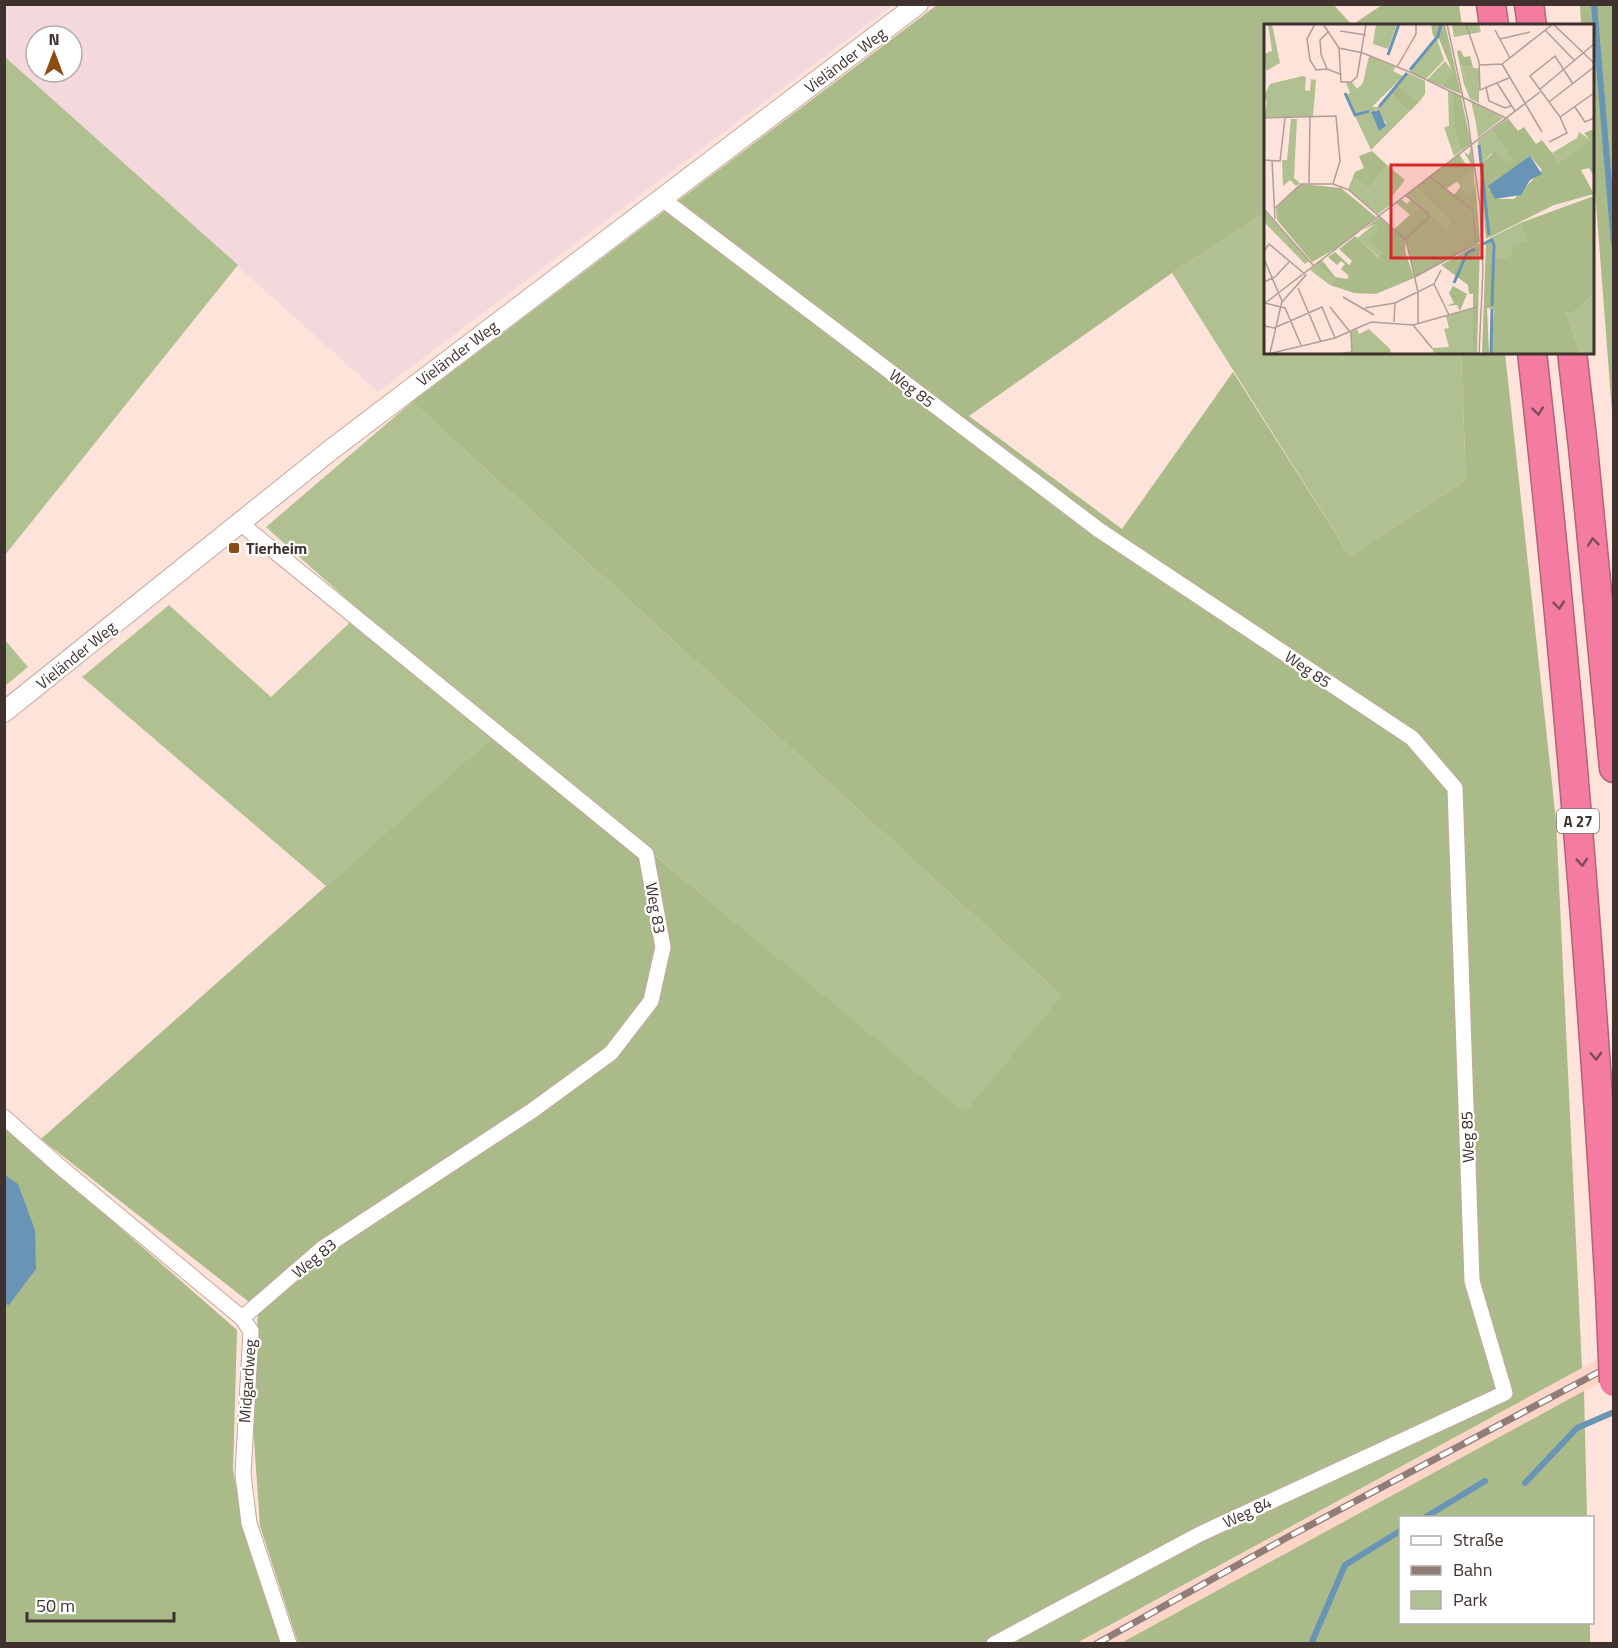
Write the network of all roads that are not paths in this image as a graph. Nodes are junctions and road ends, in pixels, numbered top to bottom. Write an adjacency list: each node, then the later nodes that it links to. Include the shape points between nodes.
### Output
1 (918, 4): 6 (street, Vieländer Weg)
2 (1491, 4): 4 (highway)
3 (1529, 4): 5 (highway)
4 (1494, 24)
5 (1532, 24)
6 (661, 198): 9 (street, Vieländer Weg); 15 (street, Weg 85, via 1099,530 1412,738 1455,788 1472,1281)
7 (1532, 354): 14 (highway, A 27, one-way to 14, bridge, via 1571,721 1595,1033)
8 (1572, 354): 11 (highway, one-way to 8)
9 (240, 523): 10 (street, Vieländer Weg); 13 (street, Weg 83, via 646,854 663,946 651,1001 611,1053 323,1248)
10 (4, 712)
11 (1614, 768)
12 (4, 1117): 13 (street, Midgardweg)
13 (242, 1318): 16 (street, Midgardweg, via 251,1331 243,1474 249,1523)
14 (1614, 1382)
15 (1505, 1393): 17 (street, Weg 84, via 1200,1534)
16 (289, 1644)
17 (994, 1644)

